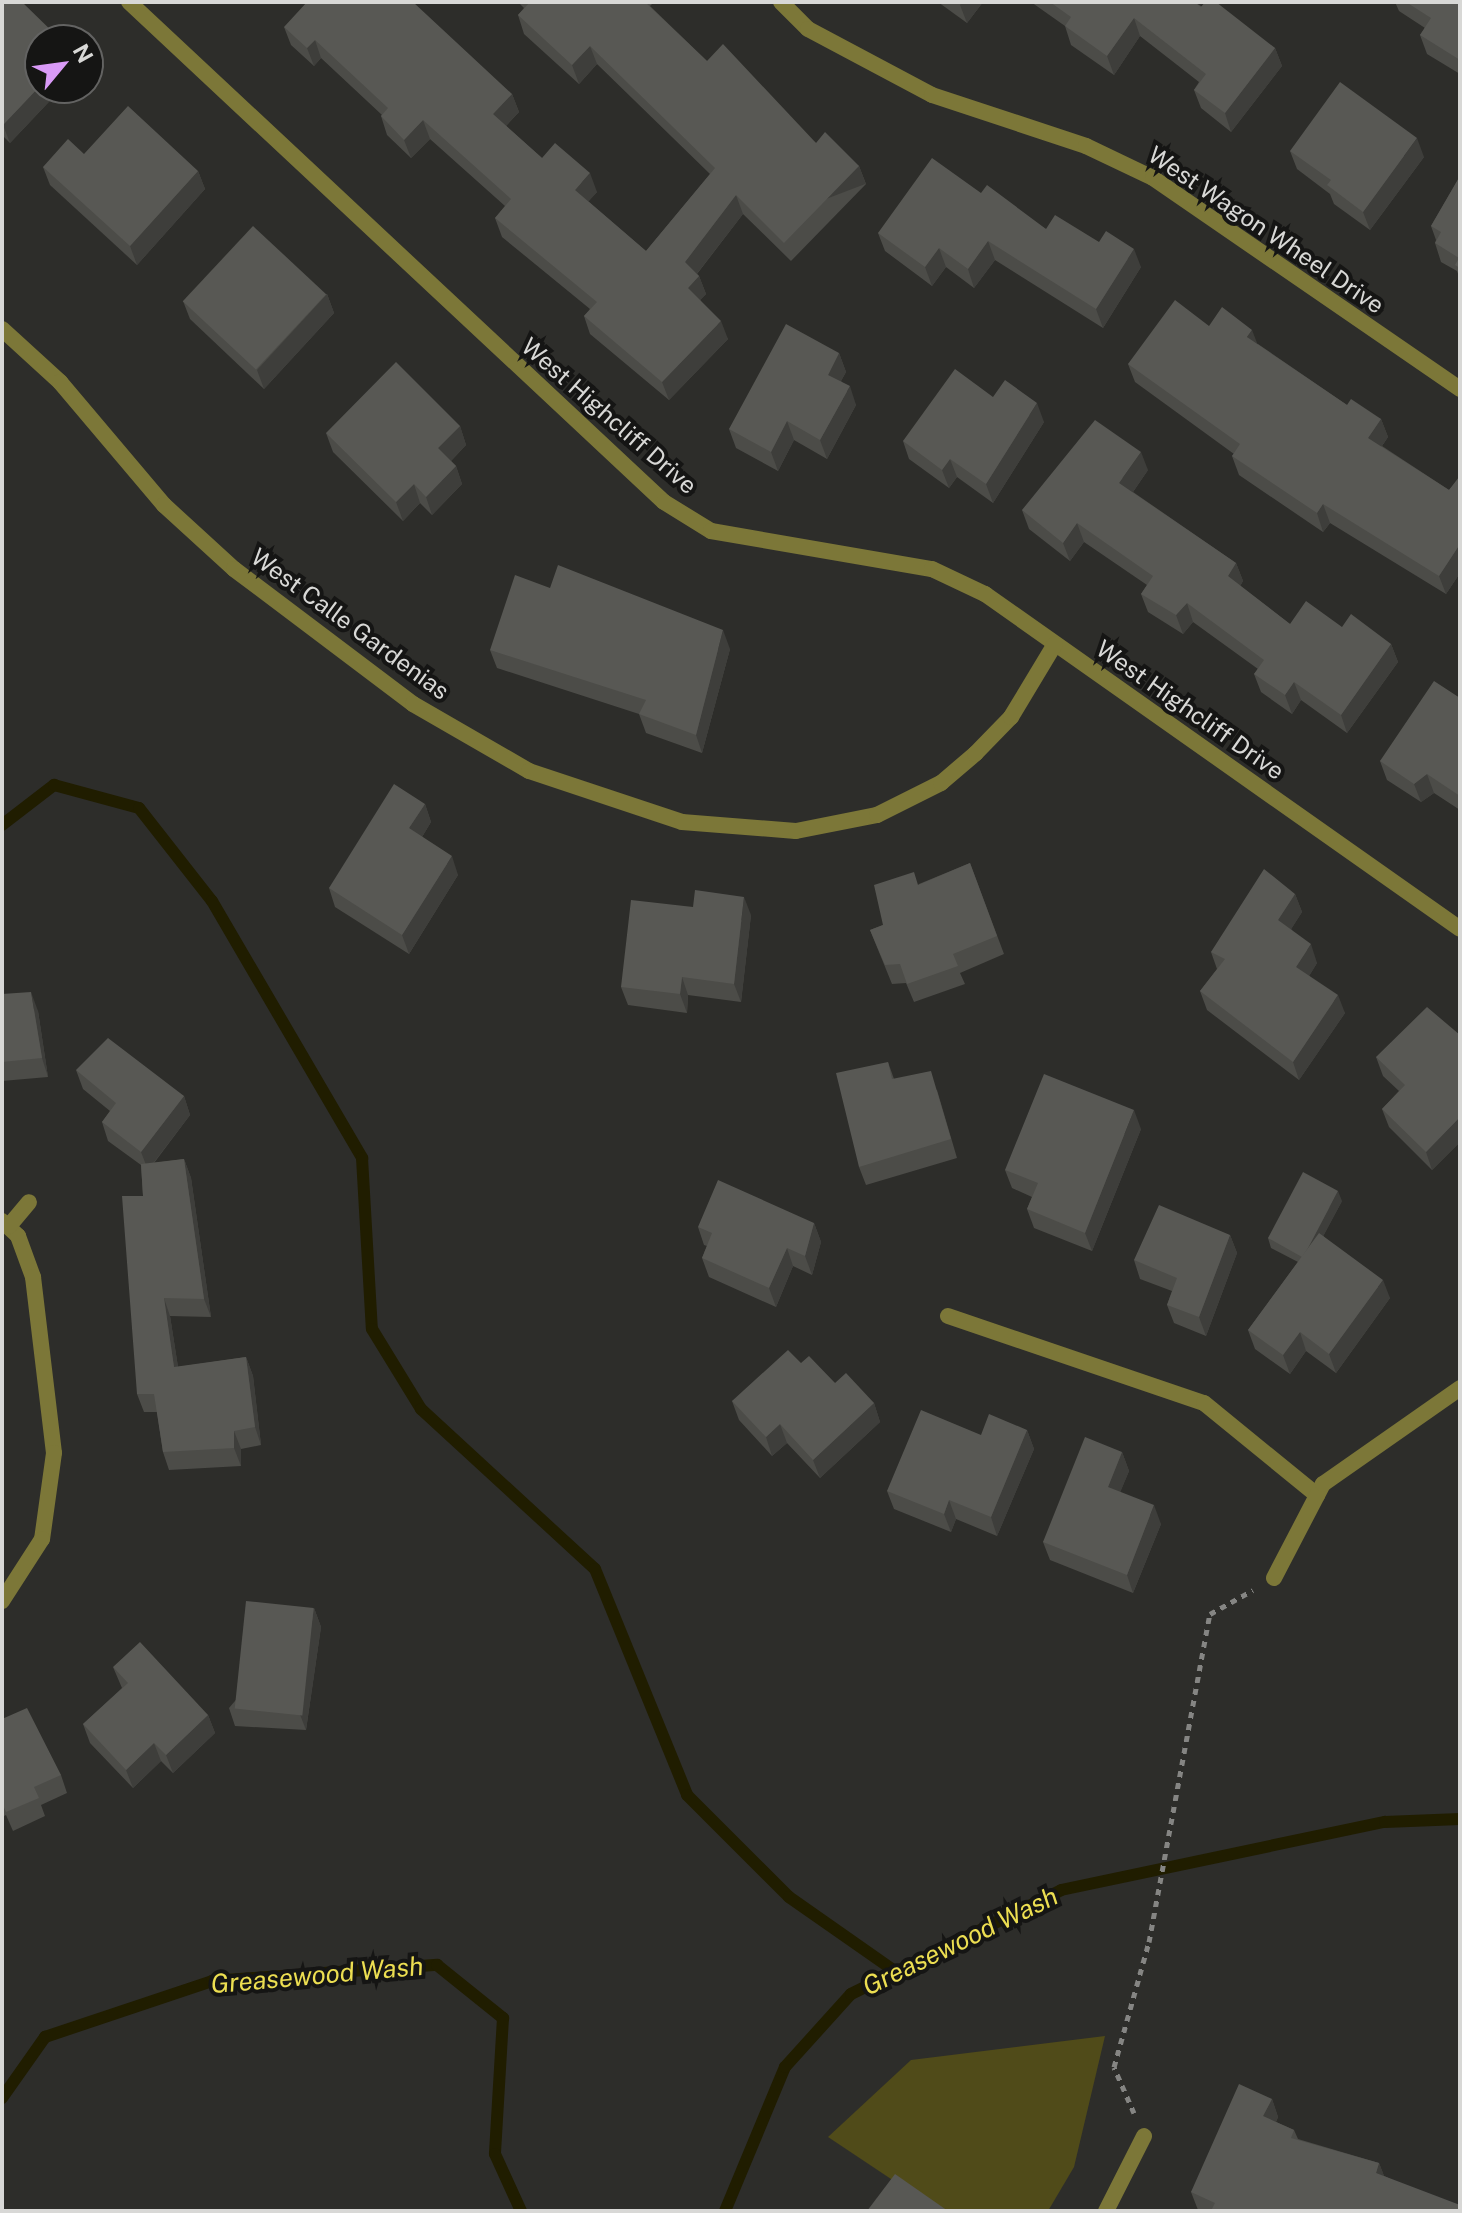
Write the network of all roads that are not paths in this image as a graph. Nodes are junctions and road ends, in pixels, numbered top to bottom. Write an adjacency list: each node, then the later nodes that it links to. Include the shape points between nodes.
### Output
1 (129, 2): 5 (street, West Highcliff Drive, via 664,502 711,531 932,569 985,594)
2 (781, 2): 4 (street, West Wagon Wheel Drive, via 808,29 932,95 1086,146 1153,178)
3 (2, 329): 5 (street, West Calle Gardenias, via 60,382 187,527 413,704 529,771 682,822 796,831 877,815 941,783 975,754 1011,717)
4 (1460, 389)
5 (1055, 644): 6 (street, West Highcliff Drive)
6 (1460, 929)
7 (29, 1202): 8 (street)
8 (6, 1224): 13 (street, via 33,1277 54,1453 42,1539)
9 (948, 1316): 11 (street, via 1204,1403)
10 (1460, 1388): 11 (street)
11 (1317, 1495): 12 (street)
12 (1274, 1578)
13 (2, 1601)
14 (1144, 2136): 15 (street)
15 (1106, 2211)

